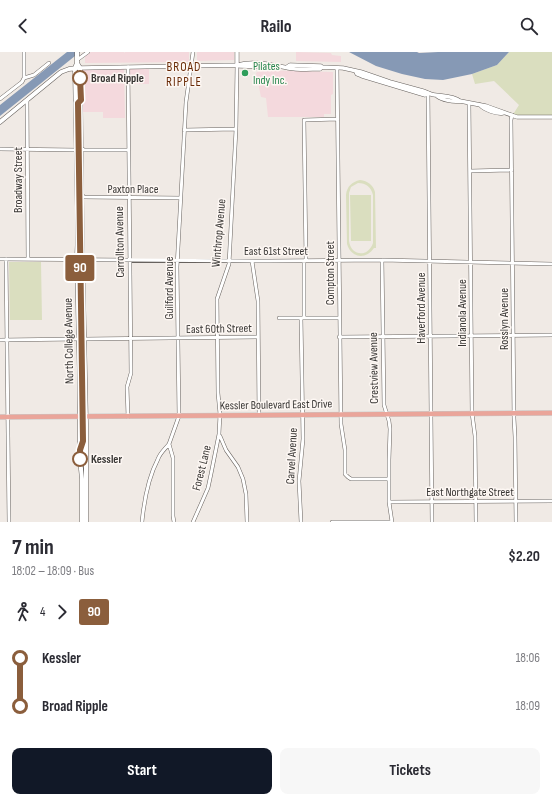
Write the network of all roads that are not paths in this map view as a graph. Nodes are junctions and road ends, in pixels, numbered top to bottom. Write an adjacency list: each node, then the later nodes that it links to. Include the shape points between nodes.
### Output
1 (24, 52): 12 (street)
2 (77, 52): 7 (main road, North College Avenue)
3 (88, 52): 7 (street)
4 (193, 52): 9 (street, Guilford Avenue)
5 (237, 52): 8 (street, Winthrop Avenue)
6 (49, 63): 12 (street, via 34,75)
7 (77, 64): 10 (street); 15 (main road, via 61,72); 25 (main road, North College Avenue)
8 (237, 65): 9 (street); 11 (street, via 258,63 288,68); 21 (street, Winthrop Avenue)
9 (191, 66): 10 (street); 22 (street, Guilford Avenue)
10 (128, 67): 26 (street, Carrollton Avenue)
11 (337, 68): 13 (street, via 356,71); 19 (street, Compton Street)
12 (24, 78): 14 (street)
13 (428, 94): 16 (street); 44 (street, Haverford Avenue)
14 (0, 99)
15 (27, 100): 20 (main road); 24 (street, Broadway Street)
16 (469, 103): 17 (street); 28 (street, Indianola Avenue)
17 (512, 115): 18 (street); 27 (street, Rosslyn Avenue)
18 (552, 117)
19 (338, 119): 39 (street, Carvel Avenue, via 304,120); 40 (street, Compton Street)
20 (0, 122)
21 (236, 129): 22 (street); 38 (street, Winthrop Avenue)
22 (184, 130): 31 (street, Guilford Avenue)
23 (0, 149): 24 (street)
24 (27, 150): 25 (street); 34 (street, Broadway Street)
25 (81, 150): 26 (street); 29 (main road, North College Avenue); 35 (main road, North College Avenue)
26 (128, 150): 30 (street, Carrollton Avenue)
27 (512, 170): 28 (street); 46 (street, Rosslyn Avenue)
28 (470, 171): 45 (street, Indianola Avenue)
29 (82, 197): 30 (street, Paxton Place); 36 (main road, North College Avenue)
30 (128, 198): 31 (street, Paxton Place); 37 (street, Carrollton Avenue)
31 (181, 198): 42 (street, Guilford Avenue)
32 (0, 259): 33 (street, East 61st Street)
33 (6, 259): 34 (street, East 61st Street); 63 (street)
34 (28, 259): 35 (street, East 61st Street)
35 (78, 260): 36 (street, East 61st Street); 61 (main road, North College Avenue)
36 (83, 260): 37 (street, East 61st Street); 61 (main road, North College Avenue)
37 (129, 260): 42 (street, East 61st Street); 58 (street, Carrollton Avenue)
38 (229, 260): 42 (street, East 61st Street); 43 (street, East 61st Street); 60 (street, Winthrop Avenue, via 217,299)
39 (305, 260): 40 (street, East 61st Street); 43 (street, East 61st Street); 49 (street, Carvel Avenue)
40 (338, 260): 41 (street, East 61st Street); 50 (street, Compton Street)
41 (382, 260): 44 (street, East 61st Street); 53 (street, Crestview Avenue)
42 (178, 261): 59 (street, Guilford Avenue)
43 (252, 261): 56 (street, via 258,298)
44 (429, 261): 45 (street, East 61st Street); 54 (street, Haverford Avenue)
45 (471, 262): 46 (street, East 61st Street); 55 (street, Indianola Avenue)
46 (512, 263): 47 (street, East 61st Street); 51 (street, Rosslyn Avenue)
47 (552, 264)
48 (279, 318): 49 (street)
49 (302, 318): 50 (street); 72 (street, Carvel Avenue)
50 (339, 318): 57 (street, Compton Street)
51 (513, 335): 52 (street); 55 (street); 65 (street, Rosslyn Avenue)
52 (552, 335)
53 (383, 336): 54 (street); 57 (street); 68 (street, Crestview Avenue)
54 (430, 336): 55 (street); 69 (street, Haverford Avenue)
55 (471, 336): 64 (street, Indianola Avenue)
56 (258, 337): 60 (street, East 60th Street); 71 (street)
57 (339, 337): 67 (street, Compton Street)
58 (130, 338): 59 (street, East 60th Street); 61 (street, East 60th Street); 76 (street, Carrollton Avenue)
59 (178, 338): 60 (street, East 60th Street); 73 (street, Guilford Avenue)
60 (217, 338): 70 (street, Winthrop Avenue)
61 (82, 339): 63 (street, East 60th Street); 75 (main road, North College Avenue)
62 (0, 340): 63 (street, East 60th Street)
63 (7, 340): 74 (street)
64 (472, 413): 65 (main road, Kessler Boulevard East Drive); 69 (main road, Kessler Boulevard East Drive); 82 (street, Indianola Avenue)
65 (514, 413): 66 (main road, Kessler Boulevard East Drive); 83 (street, Rosslyn Avenue)
66 (552, 413)
67 (340, 414): 68 (main road, Kessler Boulevard East Drive); 72 (main road, Kessler Boulevard East Drive); 80 (street, Compton Street, via 347,477)
68 (386, 414): 69 (main road, Kessler Boulevard East Drive); 80 (street, Crestview Avenue, via 390,431)
69 (431, 414): 81 (street, Haverford Avenue)
70 (220, 415): 71 (main road, Kessler Boulevard East Drive); 73 (main road, Kessler Boulevard East Drive); 78 (street, Forest Lane)
71 (259, 415): 72 (main road, Kessler Boulevard East Drive)
72 (302, 415): 93 (street, Carvel Avenue)
73 (179, 416): 76 (main road, Kessler Boulevard East Drive); 79 (street, Guilford Avenue)
74 (8, 417): 75 (main road, Kessler Boulevard East Drive); 77 (main road, Kessler Boulevard East Drive); 86 (street)
75 (83, 417): 76 (main road, Kessler Boulevard East Drive); 87 (main road, North College Avenue, via 80,460); 88 (main road, North College Avenue)
76 (128, 417)
77 (0, 418)
78 (219, 434): 91 (street, Forest Lane, via 208,488); 92 (street, via 243,479)
79 (169, 444): 89 (street, via 158,457 153,470); 90 (street, via 173,458)
80 (389, 479): 85 (street, Crestview Avenue)
81 (431, 501): 82 (street, East Northgate Street); 85 (street, East Northgate Street); 96 (street, Haverford Avenue)
82 (476, 501): 83 (street, East Northgate Street); 97 (street, Indianola Avenue)
83 (516, 501): 84 (street, East Northgate Street); 98 (street, Rosslyn Avenue)
84 (552, 501)
85 (389, 502): 95 (street, Crestview Avenue)
86 (9, 522)
87 (82, 522)
88 (86, 522)
89 (142, 522)
90 (174, 522)
91 (192, 522)
92 (247, 522)
93 (301, 522)
94 (332, 522): 95 (street)
95 (392, 522)
96 (432, 522)
97 (476, 522)
98 (516, 522)

